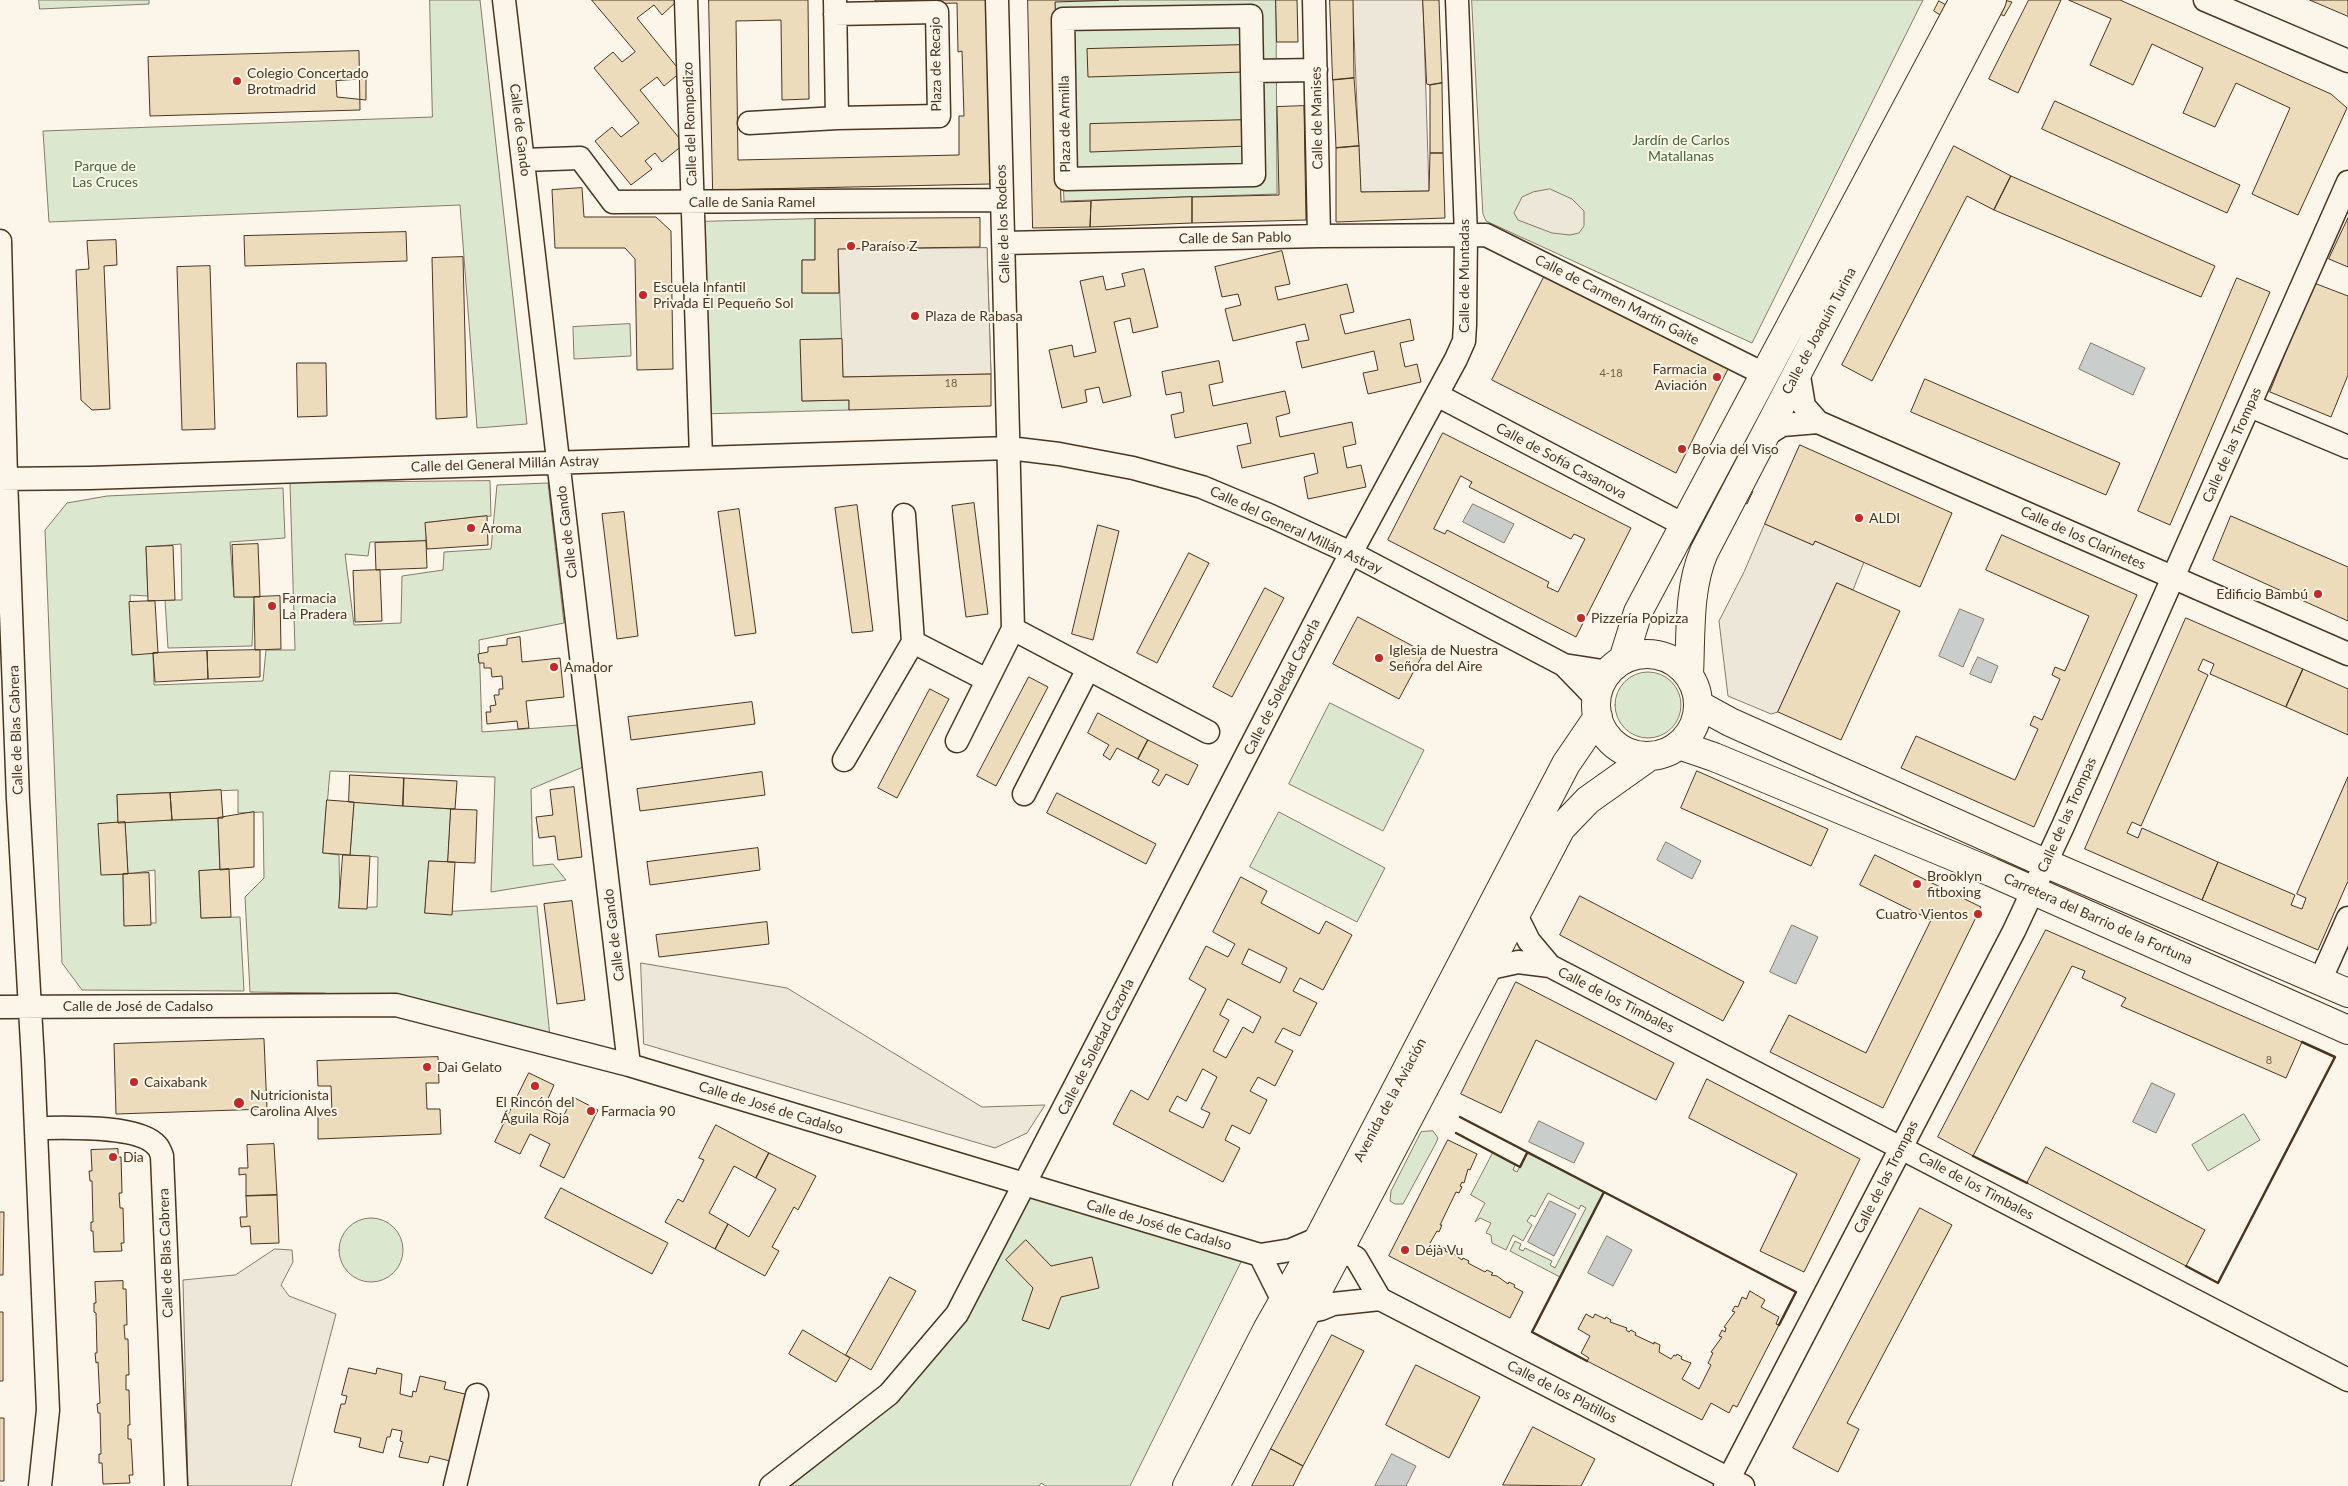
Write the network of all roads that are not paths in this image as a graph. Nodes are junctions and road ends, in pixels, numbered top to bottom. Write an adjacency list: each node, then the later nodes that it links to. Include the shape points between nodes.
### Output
1 (504, 0): 15 (street, Calle de Gando)
2 (686, 0): 18 (street, Calle del Rompedizo)
3 (997, 0): 17 (street, Calle de los Rodeos)
4 (1314, 0): 11 (street, Calle de Manises)
5 (1457, 0): 19 (street, Calle de Muntadas)
6 (1964, 0): 24 (main road, Calle de Joaquín Turina)
7 (1992, 0): 23 (main road, Calle de Joaquín Turina)
8 (2205, 0): 10 (street)
9 (835, 7): 13 (street, Plaza de Recajo); 13 (street, Plaza de Recajo, via 937,12 939,116)
10 (2348, 61)
11 (1316, 70): 12 (street); 20 (street, Calle de Manises)
12 (1252, 71): 12 (street, Plaza de Armilla, via 1251,16 1063,19 1066,179 1254,175)
13 (837, 118): 14 (street, Plaza de Recajo)
14 (749, 123)
15 (524, 160): 18 (street, Calle de Sania Ramel, via 580,158 613,202); 32 (street, Calle de Gando)
16 (2348, 182): 26 (street, Calle de las Trompas)
17 (1002, 200): 18 (street, Calle de Sania Ramel); 22 (street, Calle de los Rodeos)
18 (693, 202): 31 (street, Calle del Rompedizo)
19 (1466, 235): 20 (street, Calle de San Pablo); 24 (street, Calle de Carmen Martín Gaite, via 1486,235); 25 (street, Calle de Muntadas, via 1464,341)
20 (1319, 236): 22 (street, Calle de San Pablo)
21 (0, 241): 33 (street, Calle de Blas Cabrera)
22 (1004, 243): 30 (street, Calle de los Rodeos)
23 (1798, 370): 27 (street, Calle de los Clarinetes, via 1804,406); 28 (main road, Calle de Joaquín Turina)
24 (1766, 375): 35 (main road, Calle de Joaquín Turina)
25 (1437, 396): 35 (street, Calle de Sofía Casanova); 36 (street, Calle de Muntadas)
26 (2250, 406): 29 (street); 37 (street, Calle de las Trompas)
27 (1818, 422): 28 (street, Calle de los Clarinetes, via 1782,425); 37 (street, Calle de los Clarinetes)
28 (1764, 436): 44 (main road, Calle de Joaquín Turina, via 1699,565)
29 (2348, 447)
30 (1009, 448): 31 (street, Calle del General Millán Astray); 36 (street, Calle del General Millán Astray, via 1133,468 1202,487); 38 (street)
31 (701, 458): 32 (street, Calle del General Millán Astray)
32 (559, 462): 33 (street, Calle del General Millán Astray, via 90,478); 65 (street, Calle de Gando)
33 (3, 478): 62 (street, Calle de Blas Cabrera)
34 (904, 514): 39 (street)
35 (1684, 525): 42 (main road, Calle de Joaquín Turina, via 1638,612)
36 (1350, 553): 41 (street, Calle del General Millán Astray); 68 (street, Calle de Soledad Cazorla)
37 (2173, 577): 40 (street, Calle de los Clarinetes); 54 (street, Calle de las Trompas)
38 (1013, 630): 43 (street); 45 (street)
39 (913, 642): 45 (street); 52 (street)
40 (2348, 654)
41 (1564, 665): 42 (street, Calle del General Millán Astray); 47 (street, Calle del General Millán Astray)
42 (1616, 666): 44 (main road, via 1638,655 1652,654 1666,657); 47 (main road, via 1601,684)
43 (1088, 669): 48 (street); 53 (street)
44 (1689, 675): 46 (main road)
45 (987, 680): 49 (street)
46 (1699, 705): 50 (main road, via 1693,727); 54 (main road, via 1730,722)
47 (1597, 708): 51 (main road, via 1603,730 1612,741 1629,752); 69 (main road, Avenida de la Aviación, via 1566,764)
48 (1208, 732)
49 (957, 740)
50 (1679, 745): 51 (main road); 55 (main road, Carretera del Barrio de la Fortuna, via 1714,756)
51 (1650, 756): 56 (main road, Avenida de la Aviación, via 1575,811 1561,828)
52 (844, 760)
53 (1024, 794)
54 (2045, 863): 55 (street, Calle de las Trompas); 60 (main road)
55 (2032, 890): 64 (main road, Carretera del Barrio de la Fortuna); 67 (street, Calle de las Trompas, via 2014,931)
56 (1516, 913): 58 (street, Calle de los Timbales, via 1529,941); 59 (main road, Avenida de la Aviación)
57 (2348, 918): 60 (street)
58 (1550, 966): 59 (street, Calle de los Timbales, via 1518,962); 67 (street, Calle de los Timbales)
59 (1486, 969): 69 (main road, Avenida de la Aviación)
60 (2320, 981): 61 (main road)
61 (2348, 993)
62 (30, 1006): 63 (street, Calle de José de Cadalso); 65 (street, Calle de José de Cadalso, via 276,1013 396,1005); 66 (street, Calle de Blas Cabrera)
63 (0, 1007)
64 (2348, 1030)
65 (629, 1065): 68 (street, Calle de José de Cadalso)
66 (36, 1128): 77 (street, Calle de Blas Cabrera, via 48,1410); 78 (street, Calle de Blas Cabrera, via 121,1130 156,1145 162,1156)
67 (1901, 1147): 74 (street, Calle de los Timbales); 76 (street, Calle de las Trompas)
68 (1026, 1185): 70 (street, Calle de José de Cadalso); 80 (street, Calle de Soledad Cazorla, via 957,1314 889,1394)
69 (1338, 1248): 70 (street, Calle de José de Cadalso); 71 (street); 72 (street, via 1355,1280 1351,1289); 73 (main road, Avenida de la Aviación)
70 (1260, 1255): 73 (street)
71 (1380, 1299): 72 (street); 76 (street, Calle de los Platillos)
72 (1333, 1304): 73 (street, via 1321,1309)
73 (1295, 1306): 81 (main road, Avenida de la Aviación); 82 (main road, Avenida de la Aviación)
74 (2348, 1380)
75 (477, 1396): 79 (street)
76 (1732, 1483)
77 (40, 1486)
78 (176, 1486)
79 (455, 1486)
80 (771, 1486)
81 (1187, 1486)
82 (1215, 1486)

